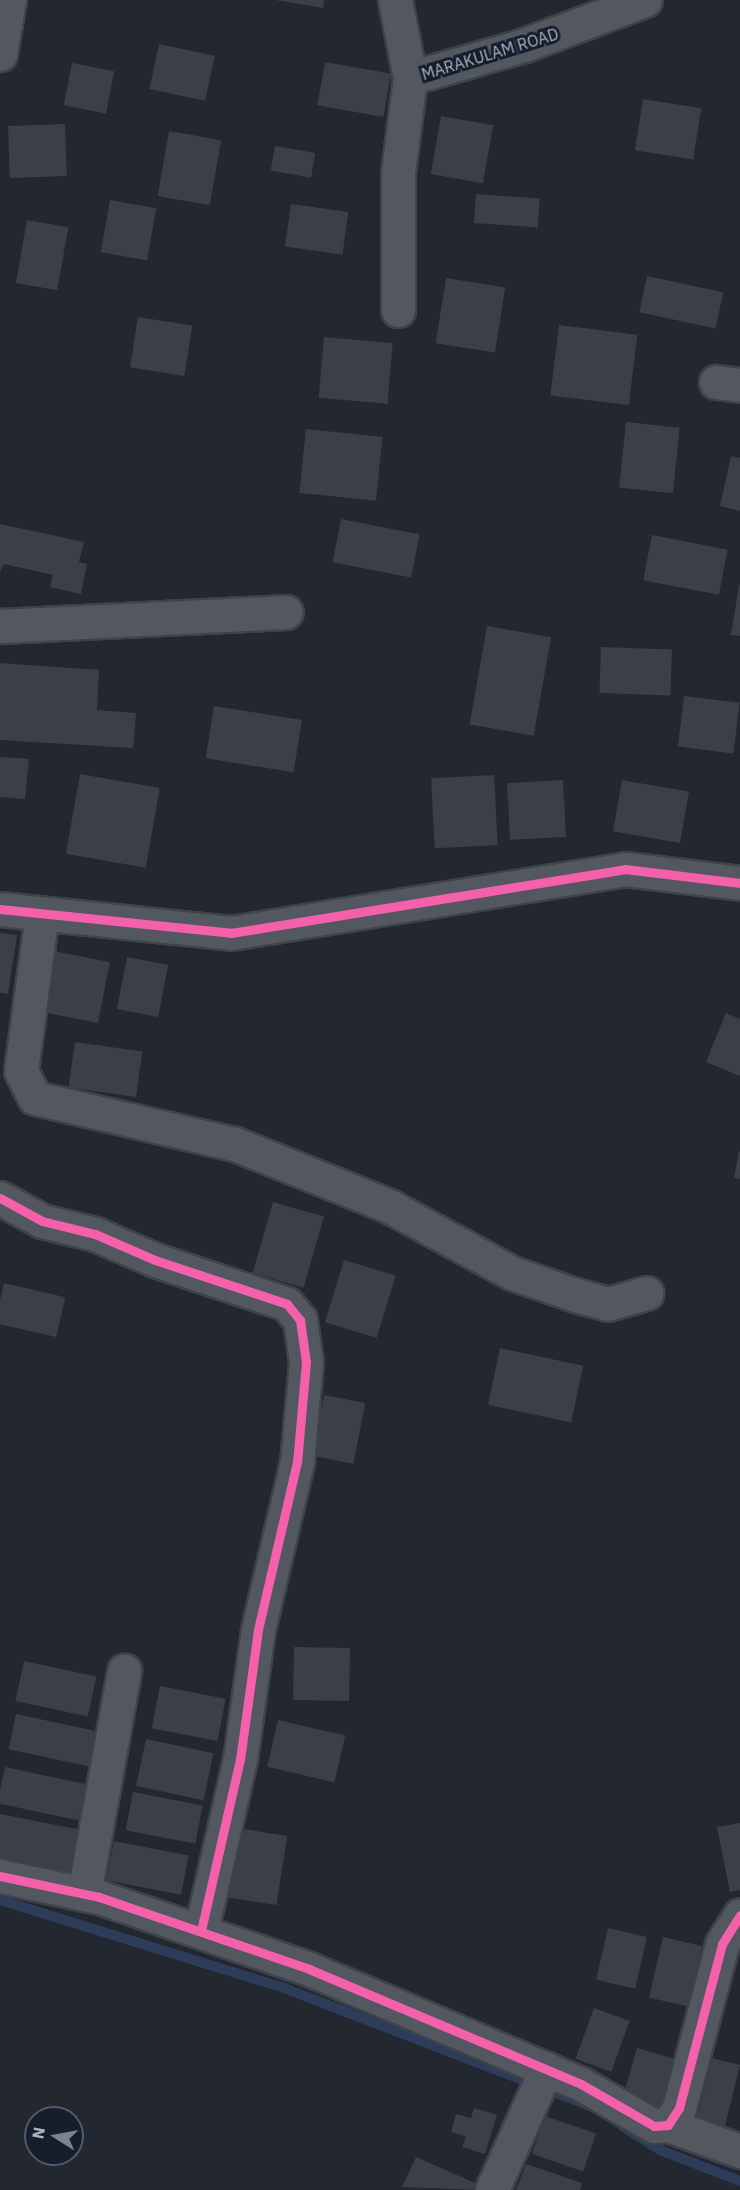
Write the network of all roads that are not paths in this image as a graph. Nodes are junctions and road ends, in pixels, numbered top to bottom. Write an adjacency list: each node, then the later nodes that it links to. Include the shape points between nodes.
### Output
1 (9, 0): 4 (street)
2 (394, 0): 5 (street, MARAKULAM ROAD)
3 (645, 0): 5 (street, MARAKULAM ROAD, via 535,41)
4 (0, 54)
5 (410, 78): 6 (street, via 398,173)
6 (398, 310)
7 (286, 612): 8 (street)
8 (0, 626)
9 (740, 883): 11 (street, via 625,869 231,933)
10 (0, 909): 11 (street)
11 (42, 913): 13 (street, via 21,1071 35,1098 235,1144 389,1206 512,1274 575,1295 608,1304)
12 (0, 1198): 18 (street, via 42,1221 94,1234 155,1260 287,1304 300,1320 306,1362 297,1462 258,1630 240,1759)
13 (646, 1293)
14 (124, 1671): 16 (street)
15 (0, 1876): 16 (street)
16 (84, 1894): 18 (street)
17 (740, 1915): 20 (street, via 722,1944 679,2108)
18 (201, 1931): 19 (street, via 309,1969)
19 (541, 2082): 20 (street, via 654,2126); 22 (street)
20 (668, 2125): 21 (street)
21 (740, 2151)
22 (492, 2190)

